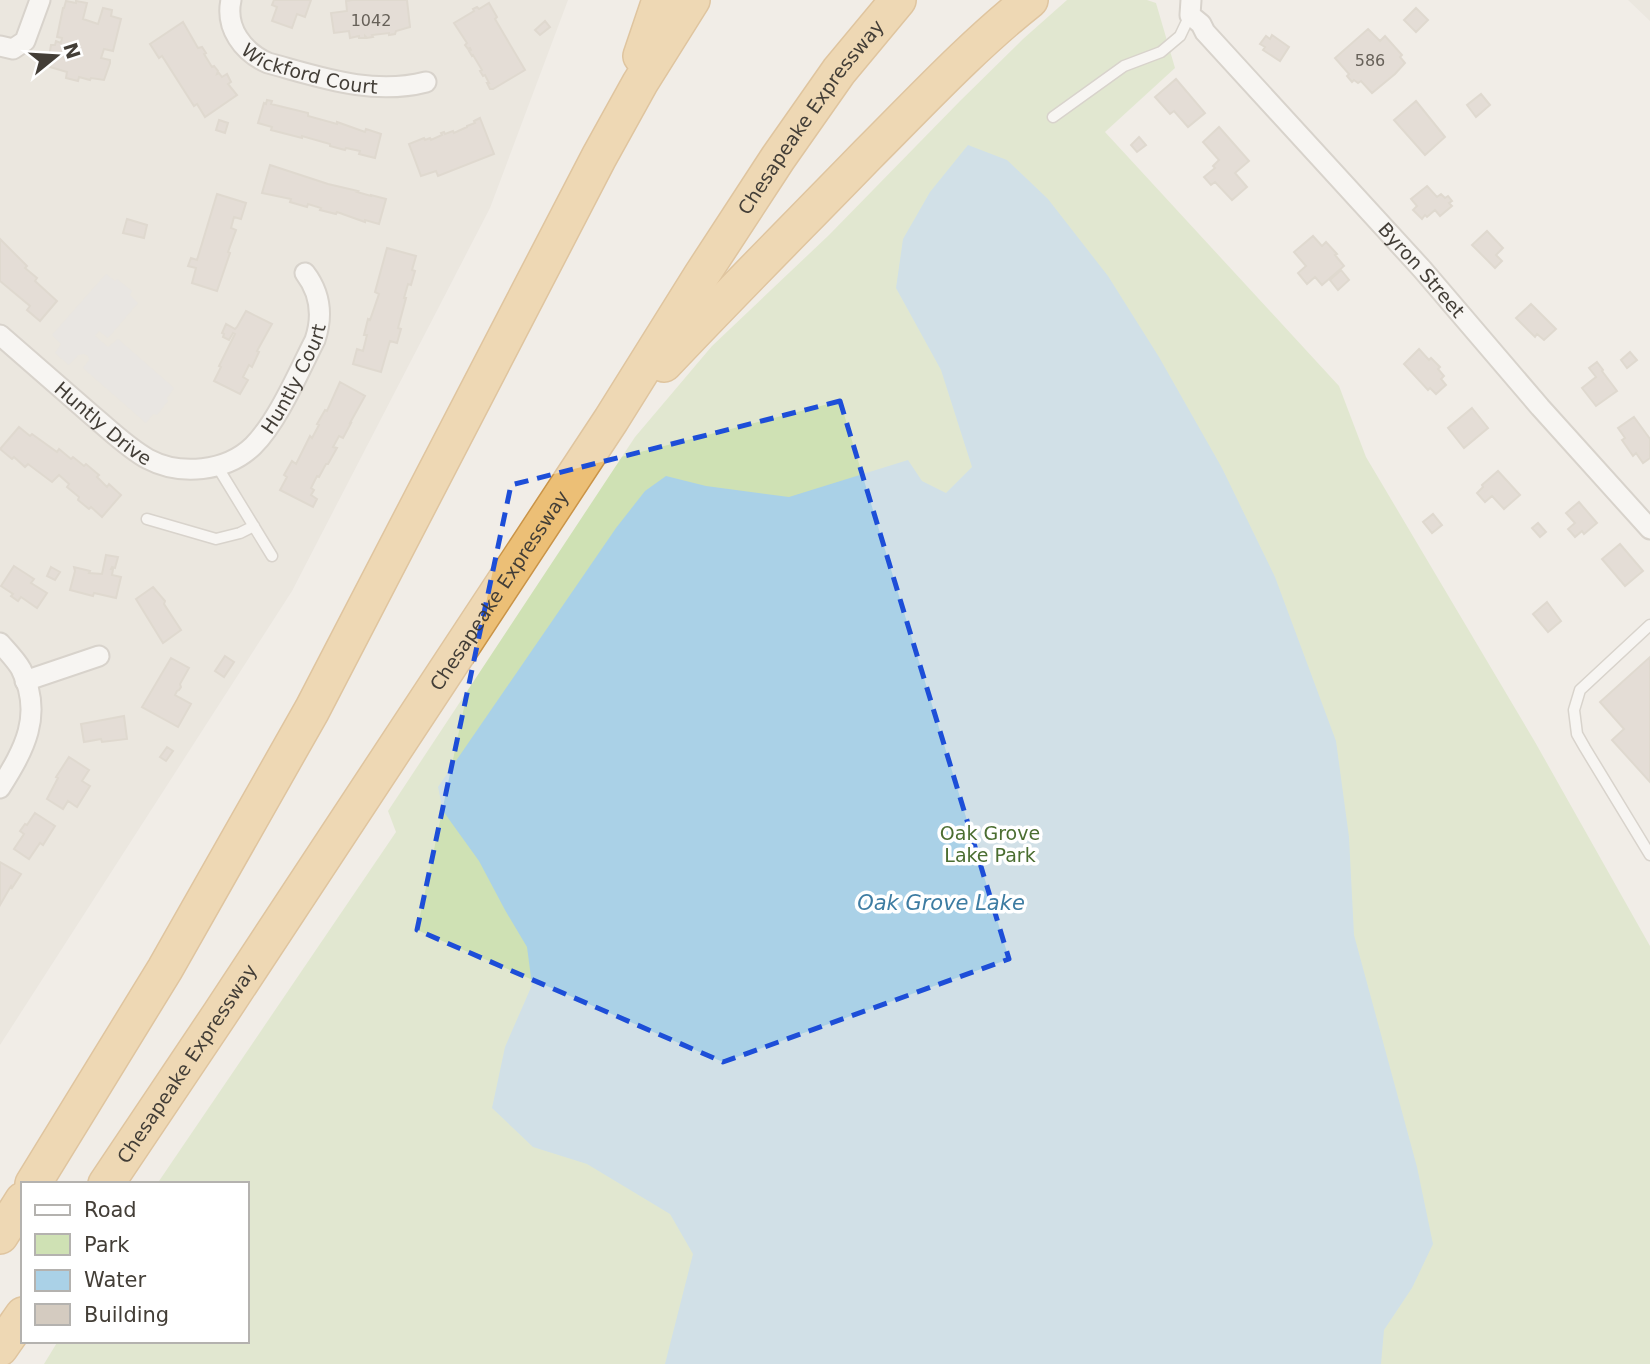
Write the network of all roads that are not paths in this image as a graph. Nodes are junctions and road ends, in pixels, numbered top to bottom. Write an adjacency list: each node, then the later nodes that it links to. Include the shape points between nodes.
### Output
1 (40, 0): 9 (street, via 25,41 13,49)
2 (231, 0): 10 (street, Wickford Court, via 231,19 243,47 268,63 347,84 390,88)
3 (660, 0): 13 (highway)
4 (677, 0): 11 (highway)
5 (692, 0): 11 (highway)
6 (898, 0): 16 (highway, Chesapeake Expressway, via 839,71 778,158)
7 (1030, 0): 16 (highway, via 911,112)
8 (1191, 8): 12 (lane, via 1180,36 1161,52 1124,66); 20 (street, Byron Street, via 1205,32 1422,269)
9 (0, 46)
10 (426, 82)
11 (640, 83): 13 (highway)
12 (1053, 117)
13 (599, 157): 28 (highway, via 312,710 165,969)
14 (305, 273): 17 (street, Huntly Court, via 321,310 314,340 270,426 251,448)
15 (0, 335): 17 (street, Huntly Drive, via 150,461 182,469)
16 (611, 420): 29 (highway, Chesapeake Expressway)
17 (220, 464): 19 (lane)
18 (147, 519): 19 (lane, via 216,539)
19 (254, 526): 21 (lane)
20 (1650, 529)
21 (272, 556)
22 (1650, 625): 27 (lane, via 1580,690 1574,710 1577,734)
23 (0, 643): 25 (street)
24 (99, 656): 25 (street)
25 (25, 681): 26 (street, via 31,716 27,738)
26 (0, 788)
27 (1650, 855)
28 (34, 1182)
29 (107, 1182)
30 (21, 1203): 31 (highway)
31 (0, 1236)
32 (21, 1318): 33 (highway)
33 (0, 1348)

